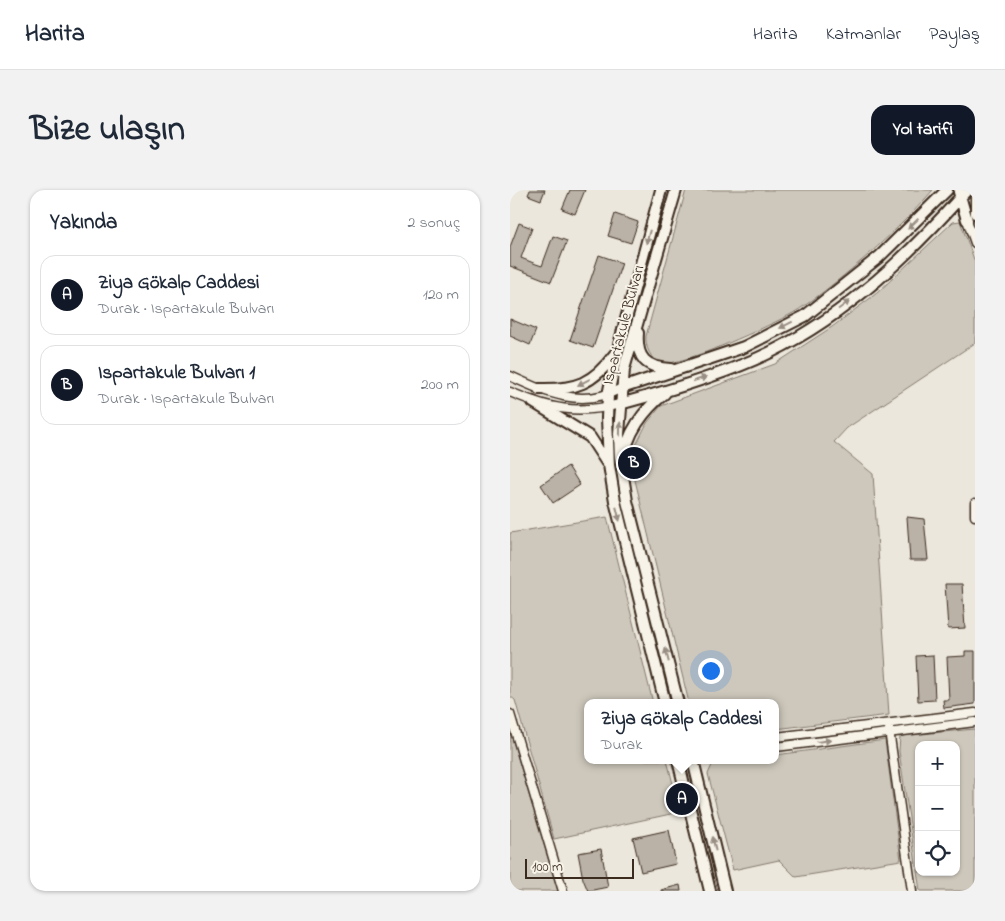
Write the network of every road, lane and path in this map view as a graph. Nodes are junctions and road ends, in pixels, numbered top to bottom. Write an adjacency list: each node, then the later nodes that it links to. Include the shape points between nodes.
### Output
1 (662, 190): 10 (main road, Ispartakule Bulvarı, one-way to 10)
2 (676, 190): 9 (main road, Ispartakule Bulvarı)
3 (947, 190): 11 (main road, one-way to 11, via 879,257 805,316 744,347)
4 (974, 190): 7 (street)
5 (962, 192): 6 (main road); 7 (main road)
6 (944, 216): 7 (main road, via 958,213); 14 (main road, one-way to 6, via 731,369 771,352 818,325 894,267)
7 (971, 217): 8 (street)
8 (975, 243)
9 (639, 320): 11 (main road, via 637,343 642,357 657,368); 13 (main road, Ispartakule Bulvarı)
10 (617, 352): 15 (main road, one-way to 15, via 602,371 584,383 573,388); 17 (main road, Ispartakule Bulvarı)
11 (679, 369): 13 (main road)
12 (510, 376): 15 (street)
13 (622, 388): 17 (street); 19 (main road, Ispartakule Bulvarı)
14 (670, 388): 19 (main road); 22 (main road, via 653,402 631,434 624,454)
15 (539, 389): 17 (street, via 580,399)
16 (510, 392): 18 (street)
17 (608, 395): 20 (main road, Ispartakule Bulvarı)
18 (533, 402): 20 (street, via 570,411); 21 (main road, via 590,436)
19 (620, 404): 20 (street); 22 (main road, Ispartakule Bulvarı, one-way to 19)
20 (607, 408): 21 (main road, Ispartakule Bulvarı)
21 (609, 466): 26 (main road, Ispartakule Bulvarı, one-way to 26)
22 (624, 490): 27 (main road, Ispartakule Bulvarı, one-way to 22)
23 (975, 503): 24 (street)
24 (975, 511): 25 (street)
25 (975, 516)
26 (663, 699)
27 (677, 699)
28 (975, 713): 31 (street)
29 (510, 714): 37 (street)
30 (975, 722): 32 (street)
31 (888, 724): 32 (street); 33 (street)
32 (890, 734): 34 (street, one-way to 32); 40 (street)
33 (779, 737)
34 (779, 747)
35 (679, 764): 38 (main road)
36 (694, 764): 39 (main road, one-way to 36)
37 (563, 891)
38 (710, 891)
39 (725, 891)
40 (912, 891)

